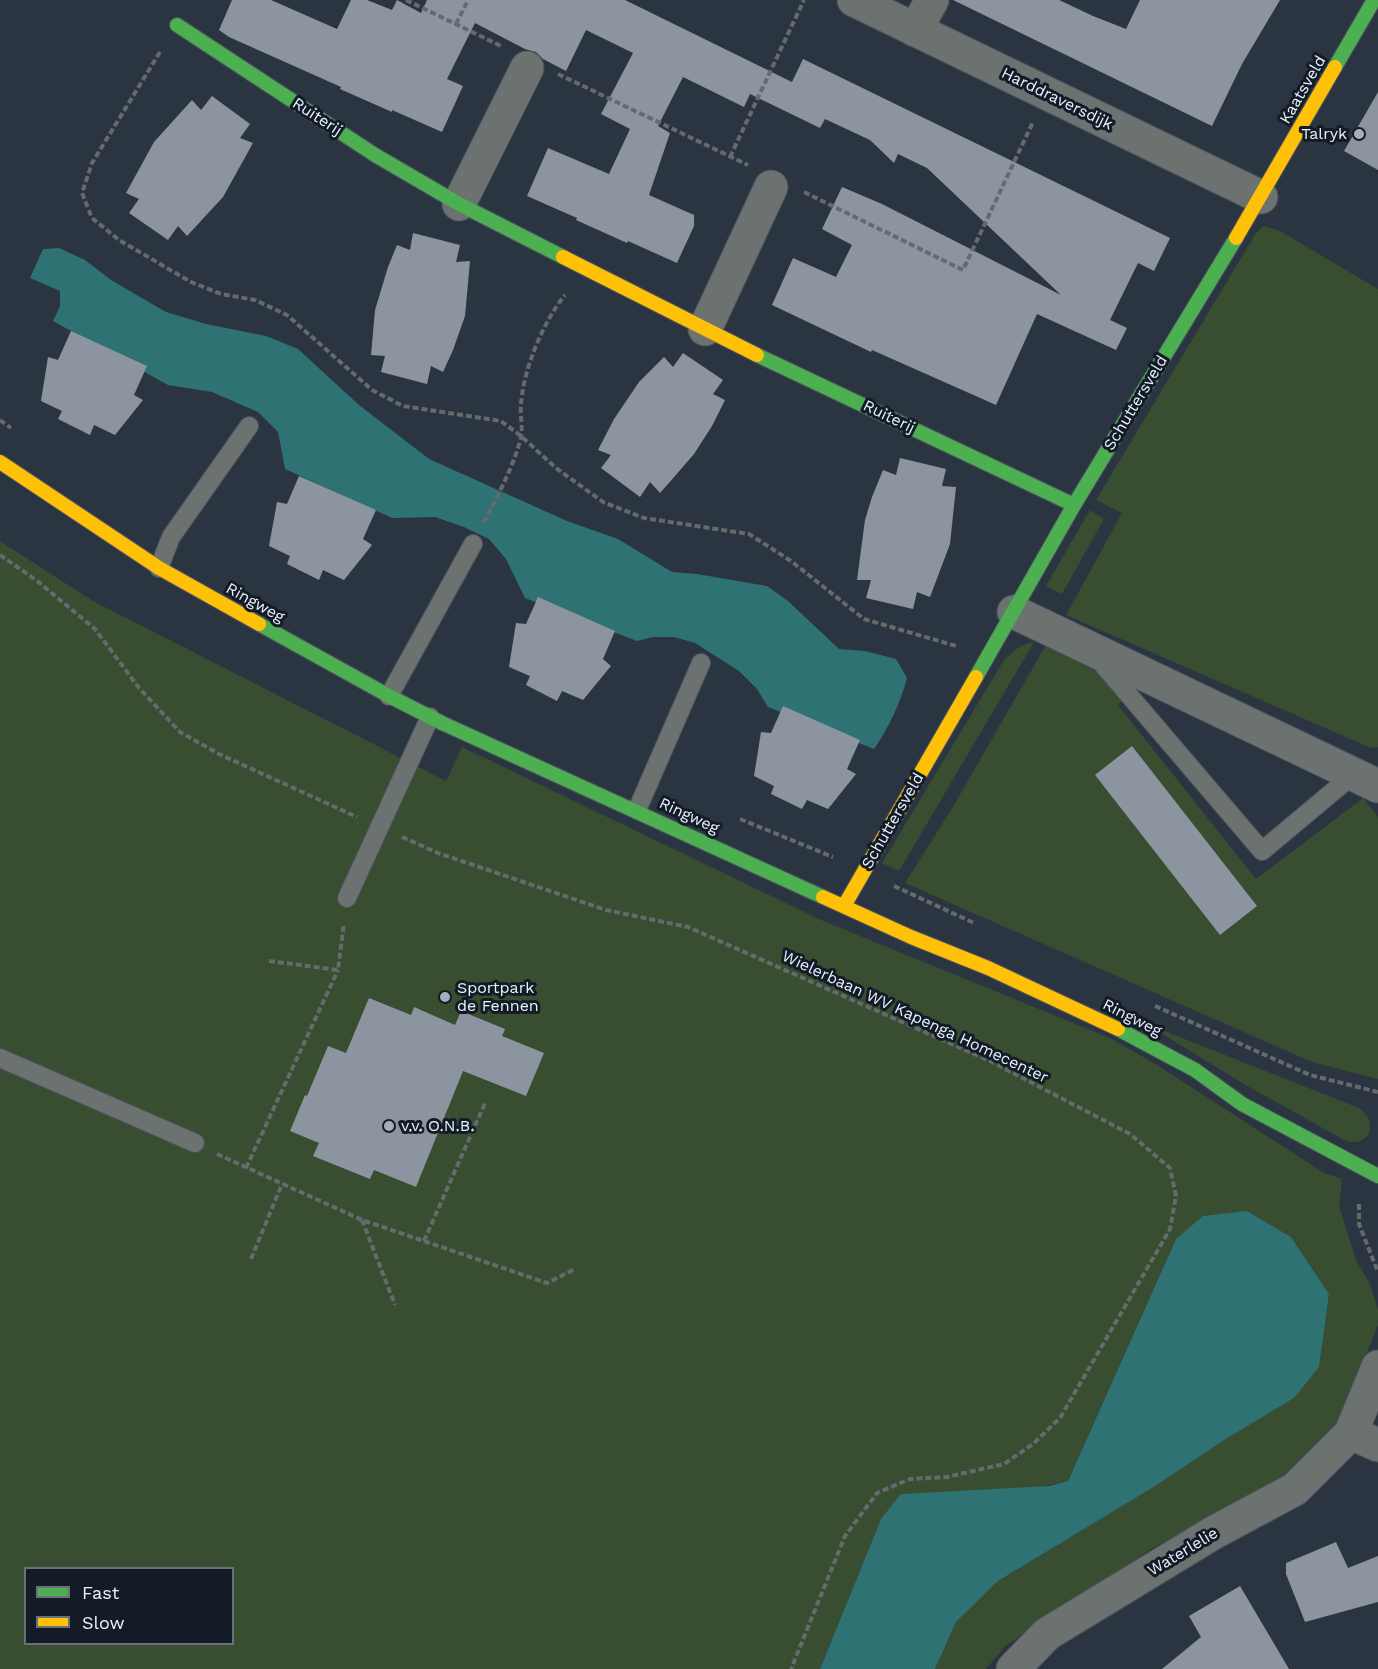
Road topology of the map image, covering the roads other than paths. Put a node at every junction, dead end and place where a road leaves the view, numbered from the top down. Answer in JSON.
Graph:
{"nodes":[{"id":1,"x":854,"y":0,"type":"edge"},
{"id":2,"x":932,"y":0,"type":"edge"},
{"id":3,"x":1374,"y":0,"type":"edge"},
{"id":4,"x":177,"y":25,"type":"road end"},
{"id":5,"x":915,"y":30,"type":"junction"},
{"id":6,"x":529,"y":62,"type":"road end"},
{"id":7,"x":774,"y":182,"type":"road end"},
{"id":8,"x":1261,"y":197,"type":"junction"},
{"id":9,"x":459,"y":204,"type":"junction"},
{"id":10,"x":705,"y":328,"type":"junction"},
{"id":11,"x":249,"y":426,"type":"dead end"},
{"id":12,"x":0,"y":462,"type":"edge"},
{"id":13,"x":1074,"y":505,"type":"junction"},
{"id":14,"x":473,"y":544,"type":"road end"},
{"id":15,"x":159,"y":568,"type":"junction"},
{"id":16,"x":1014,"y":612,"type":"junction"},
{"id":17,"x":1087,"y":645,"type":"junction"},
{"id":18,"x":702,"y":663,"type":"dead end"},
{"id":19,"x":389,"y":696,"type":"junction"},
{"id":20,"x":430,"y":717,"type":"junction"},
{"id":21,"x":1366,"y":780,"type":"edge"},
{"id":22,"x":637,"y":810,"type":"junction"},
{"id":23,"x":347,"y":898,"type":"road end"},
{"id":24,"x":844,"y":906,"type":"junction"},
{"id":25,"x":0,"y":1058,"type":"edge"},
{"id":26,"x":195,"y":1143,"type":"road end"},
{"id":27,"x":1378,"y":1176,"type":"edge"},
{"id":28,"x":1378,"y":1367,"type":"edge"},
{"id":29,"x":1364,"y":1439,"type":"edge"},
{"id":30,"x":1013,"y":1669,"type":"edge"}],
"edges":[{"from":1,"to":5,"type":"street","name":"Harddraversdijk"},
{"from":2,"to":5,"type":"street"},
{"from":3,"to":8,"type":"street","name":"Kaatsveld"},
{"from":4,"to":9,"type":"street","name":"Ruiterij"},
{"from":5,"to":8,"type":"street","name":"Harddraversdijk"},
{"from":6,"to":9,"type":"street"},
{"from":7,"to":10,"type":"street"},
{"from":8,"to":13,"type":"street","name":"Schuttersveld"},
{"from":9,"to":10,"type":"street","name":"Ruiterij"},
{"from":10,"to":13,"type":"street","name":"Ruiterij"},
{"from":11,"to":15,"type":"lane"},
{"from":12,"to":15,"type":"street","name":"Ringweg"},
{"from":13,"to":16,"type":"street","name":"Schuttersveld"},
{"from":14,"to":19,"type":"lane"},
{"from":15,"to":19,"type":"street","name":"Ringweg"},
{"from":16,"to":17,"type":"street"},
{"from":16,"to":24,"type":"street","name":"Schuttersveld"},
{"from":17,"to":21,"type":"street"},
{"from":17,"to":21,"type":"lane"},
{"from":18,"to":22,"type":"lane"},
{"from":19,"to":20,"type":"street","name":"Ringweg"},
{"from":20,"to":22,"type":"street","name":"Ringweg"},
{"from":20,"to":23,"type":"lane"},
{"from":22,"to":24,"type":"street","name":"Ringweg"},
{"from":24,"to":27,"type":"street","name":"Ringweg"},
{"from":25,"to":26,"type":"lane"},
{"from":28,"to":29,"type":"street","name":"Waterlelie"},
{"from":29,"to":30,"type":"street","name":"Waterlelie"}]}
